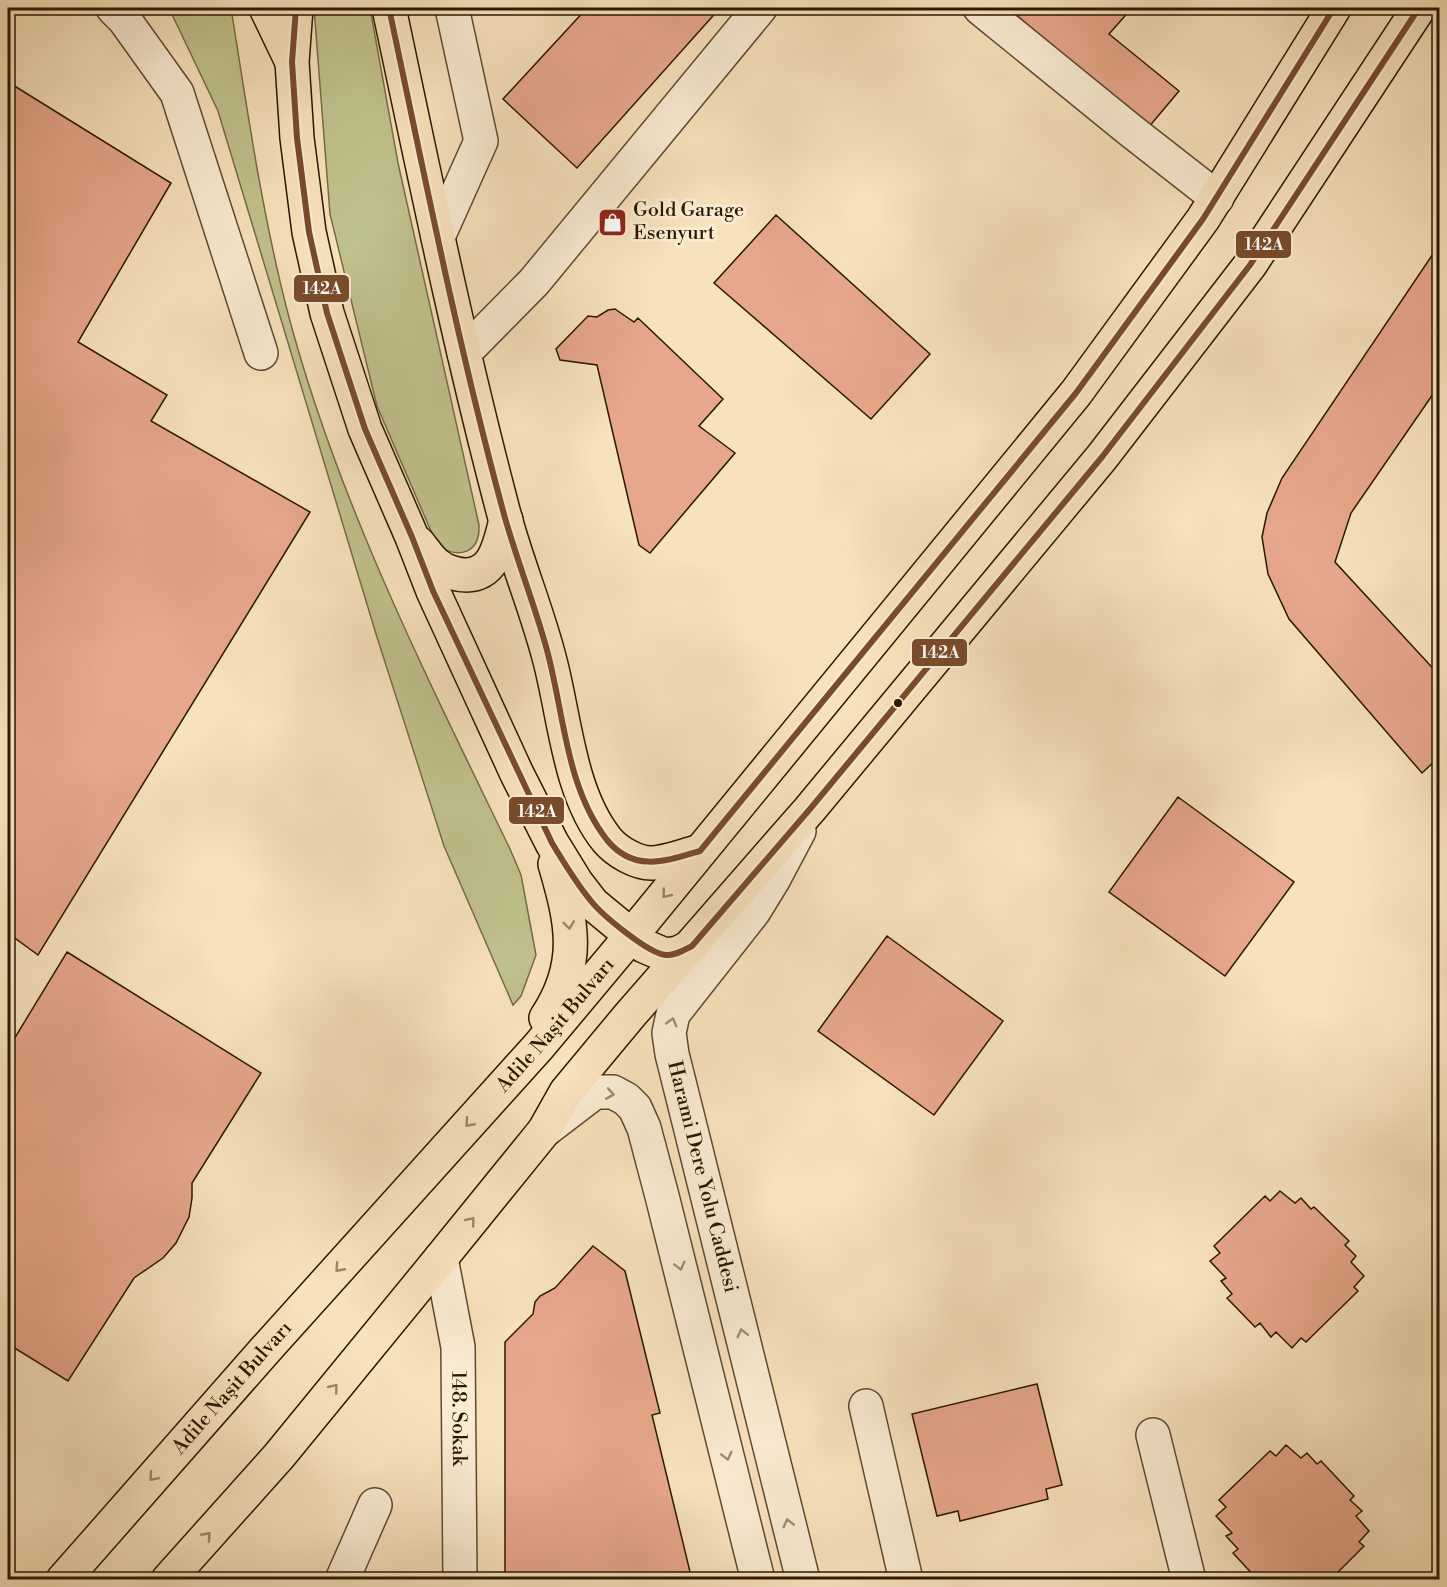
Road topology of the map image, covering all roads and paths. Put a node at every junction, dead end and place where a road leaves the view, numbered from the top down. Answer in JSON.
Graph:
{"nodes":[{"id":1,"x":113,"y":8,"type":"edge"},
{"id":2,"x":266,"y":8,"type":"edge"},
{"id":3,"x":296,"y":8,"type":"edge"},
{"id":4,"x":388,"y":8,"type":"edge"},
{"id":5,"x":452,"y":8,"type":"edge"},
{"id":6,"x":760,"y":8,"type":"edge"},
{"id":7,"x":980,"y":8,"type":"edge"},
{"id":8,"x":1334,"y":8,"type":"edge"},
{"id":9,"x":1419,"y":8,"type":"edge"},
{"id":10,"x":292,"y":62,"type":"junction"},
{"id":11,"x":1217,"y":198,"type":"junction"},
{"id":12,"x":438,"y":237,"type":"junction"},
{"id":13,"x":261,"y":353,"type":"dead end"},
{"id":14,"x":464,"y":353,"type":"junction"},
{"id":15,"x":506,"y":520,"type":"junction"},
{"id":16,"x":412,"y":537,"type":"junction"},
{"id":17,"x":810,"y":809,"type":"junction"},
{"id":18,"x":544,"y":828,"type":"junction"},
{"id":19,"x":700,"y":851,"type":"junction"},
{"id":20,"x":631,"y":936,"type":"junction"},
{"id":21,"x":692,"y":946,"type":"junction"},
{"id":22,"x":500,"y":1090,"type":"junction"},
{"id":23,"x":544,"y":1131,"type":"junction"},
{"id":24,"x":441,"y":1258,"type":"junction"},
{"id":25,"x":866,"y":1406,"type":"dead end"},
{"id":26,"x":1153,"y":1435,"type":"dead end"},
{"id":27,"x":375,"y":1505,"type":"dead end"},
{"id":28,"x":63,"y":1580,"type":"edge"},
{"id":29,"x":168,"y":1580,"type":"edge"},
{"id":30,"x":342,"y":1580,"type":"edge"},
{"id":31,"x":460,"y":1580,"type":"edge"},
{"id":32,"x":758,"y":1580,"type":"edge"},
{"id":33,"x":803,"y":1580,"type":"edge"},
{"id":34,"x":906,"y":1580,"type":"edge"},
{"id":35,"x":1189,"y":1580,"type":"edge"}],
"edges":[{"from":1,"to":13,"type":"street"},
{"from":2,"to":10,"type":"main road"},
{"from":3,"to":10,"type":"main road"},
{"from":4,"to":12,"type":"main road"},
{"from":5,"to":12,"type":"street"},
{"from":6,"to":14,"type":"street"},
{"from":7,"to":11,"type":"street"},
{"from":8,"to":11,"type":"main road","name":"Adile Naşit Bulvarı"},
{"from":9,"to":17,"type":"main road"},
{"from":10,"to":16,"type":"main road"},
{"from":11,"to":19,"type":"main road","name":"Adile Naşit Bulvarı"},
{"from":12,"to":14,"type":"main road"},
{"from":14,"to":15,"type":"main road"},
{"from":15,"to":16,"type":"main road"},
{"from":15,"to":19,"type":"main road"},
{"from":16,"to":18,"type":"main road"},
{"from":17,"to":21,"type":"main road"},
{"from":33,"to":17,"type":"street","name":"Harami Dere Yolu Caddesi","one_way":true},
{"from":18,"to":20,"type":"main road"},
{"from":18,"to":22,"type":"main road","one_way":true},
{"from":19,"to":20,"type":"main road","name":"Adile Naşit Bulvarı","one_way":true},
{"from":20,"to":21,"type":"main road"},
{"from":20,"to":22,"type":"main road","name":"Adile Naşit Bulvarı"},
{"from":21,"to":23,"type":"main road"},
{"from":22,"to":28,"type":"main road","name":"Adile Naşit Bulvarı","one_way":true},
{"from":24,"to":23,"type":"main road","one_way":true},
{"from":23,"to":32,"type":"street","one_way":true},
{"from":29,"to":24,"type":"main road","one_way":true},
{"from":24,"to":31,"type":"street","name":"148. Sokak"},
{"from":25,"to":34,"type":"street"},
{"from":26,"to":35,"type":"street"},
{"from":27,"to":30,"type":"street"}]}
